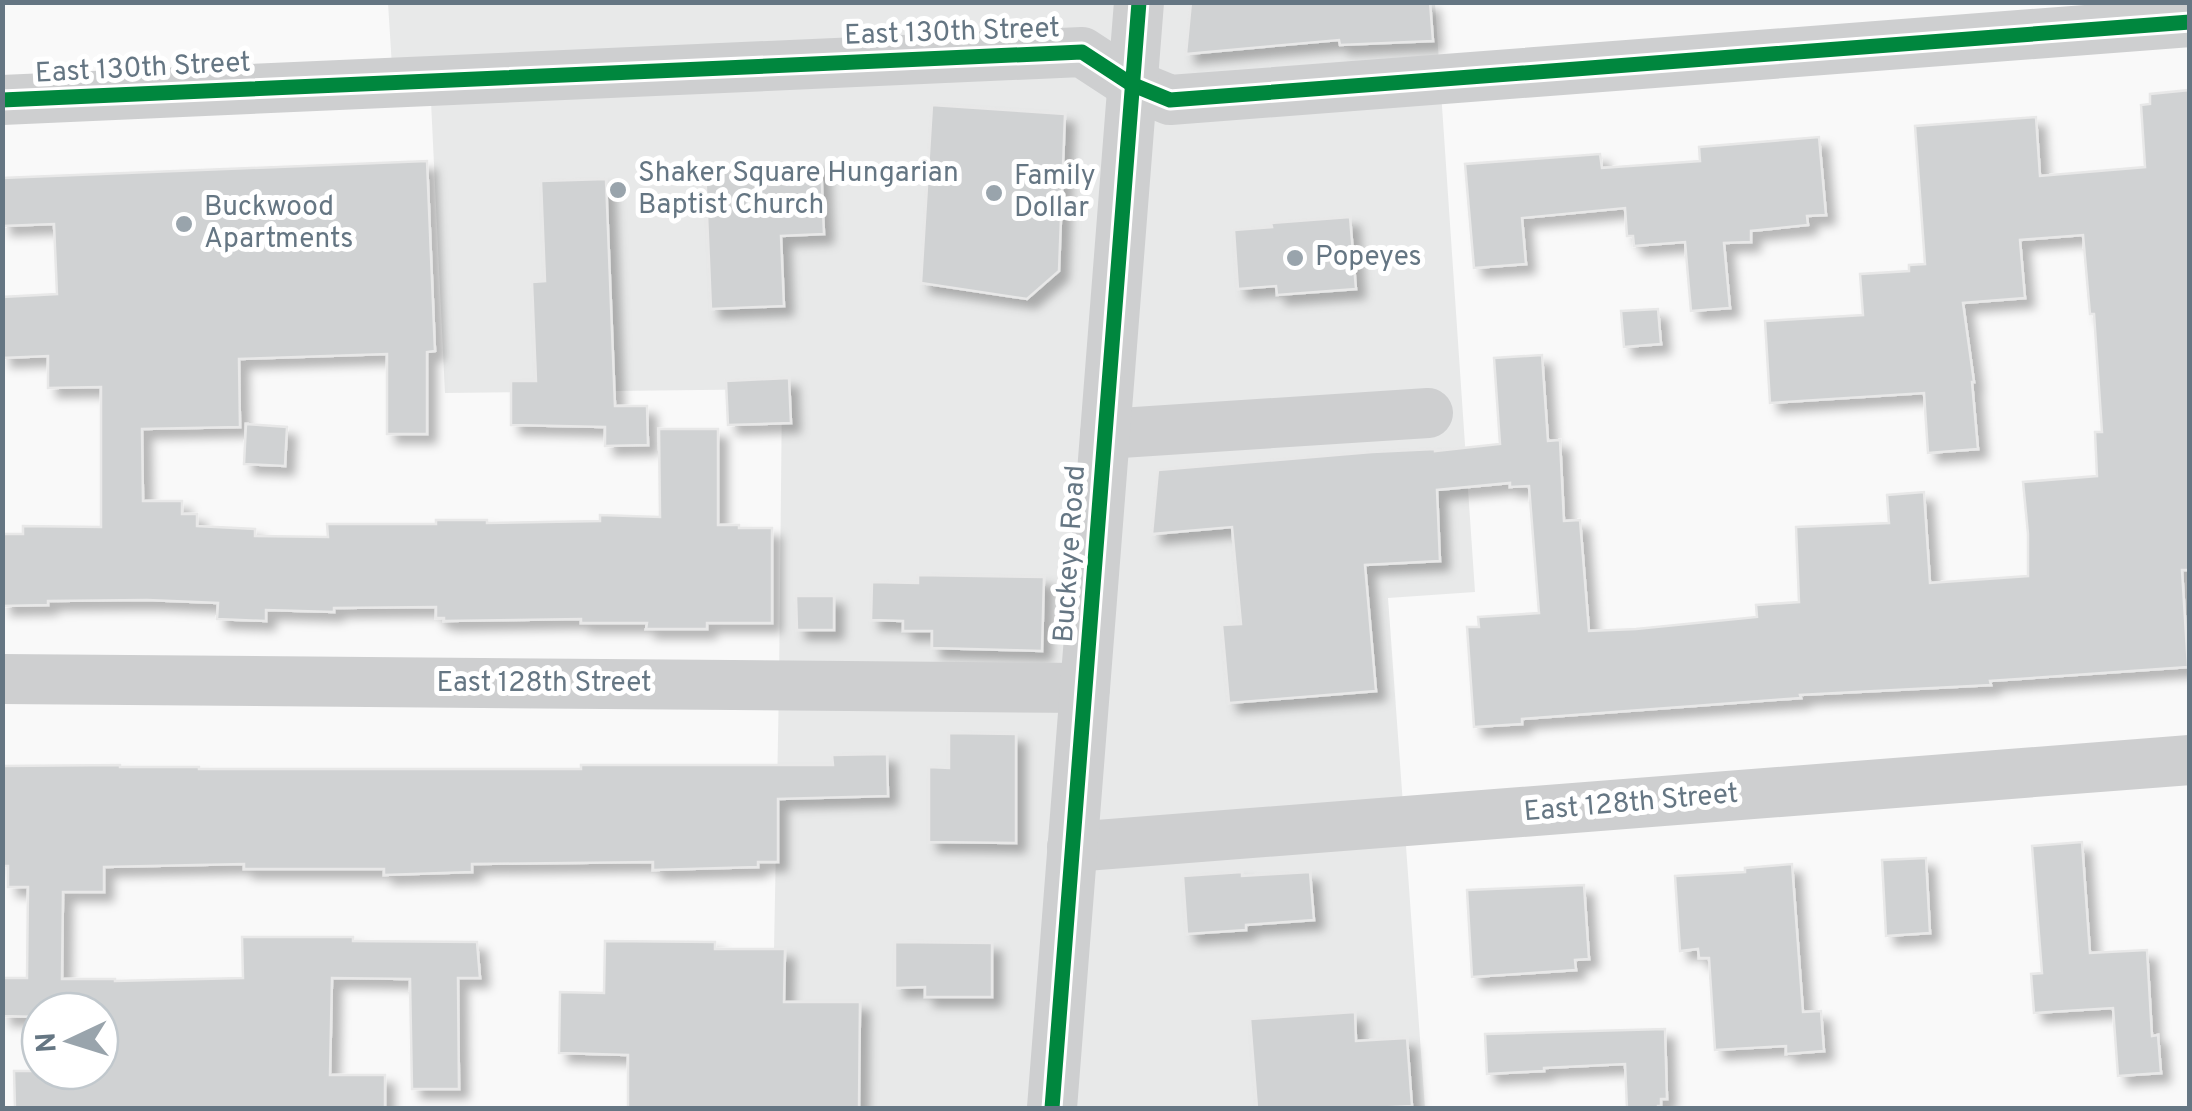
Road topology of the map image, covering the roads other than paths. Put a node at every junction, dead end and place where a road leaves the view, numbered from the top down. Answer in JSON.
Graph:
{"nodes":[{"id":1,"x":1139,"y":2,"type":"edge"},
{"id":2,"x":2190,"y":22,"type":"edge"},
{"id":3,"x":1132,"y":84,"type":"junction"},
{"id":4,"x":2,"y":100,"type":"edge"},
{"id":5,"x":1428,"y":413,"type":"dead end"},
{"id":6,"x":1105,"y":434,"type":"junction"},
{"id":7,"x":2,"y":679,"type":"edge"},
{"id":8,"x":1085,"y":688,"type":"junction"},
{"id":9,"x":2190,"y":760,"type":"edge"},
{"id":10,"x":1072,"y":848,"type":"junction"},
{"id":11,"x":1052,"y":1108,"type":"edge"}],
"edges":[{"from":1,"to":3,"type":"street","name":"Buckeye Road"},
{"from":2,"to":3,"type":"street","name":"East 130th Street"},
{"from":3,"to":4,"type":"street","name":"East 130th Street"},
{"from":3,"to":6,"type":"street","name":"Buckeye Road"},
{"from":5,"to":6,"type":"street"},
{"from":6,"to":8,"type":"street","name":"Buckeye Road"},
{"from":7,"to":8,"type":"street","name":"East 128th Street"},
{"from":8,"to":10,"type":"street","name":"Buckeye Road"},
{"from":9,"to":10,"type":"street","name":"East 128th Street"},
{"from":10,"to":11,"type":"street","name":"Buckeye Road"}]}
